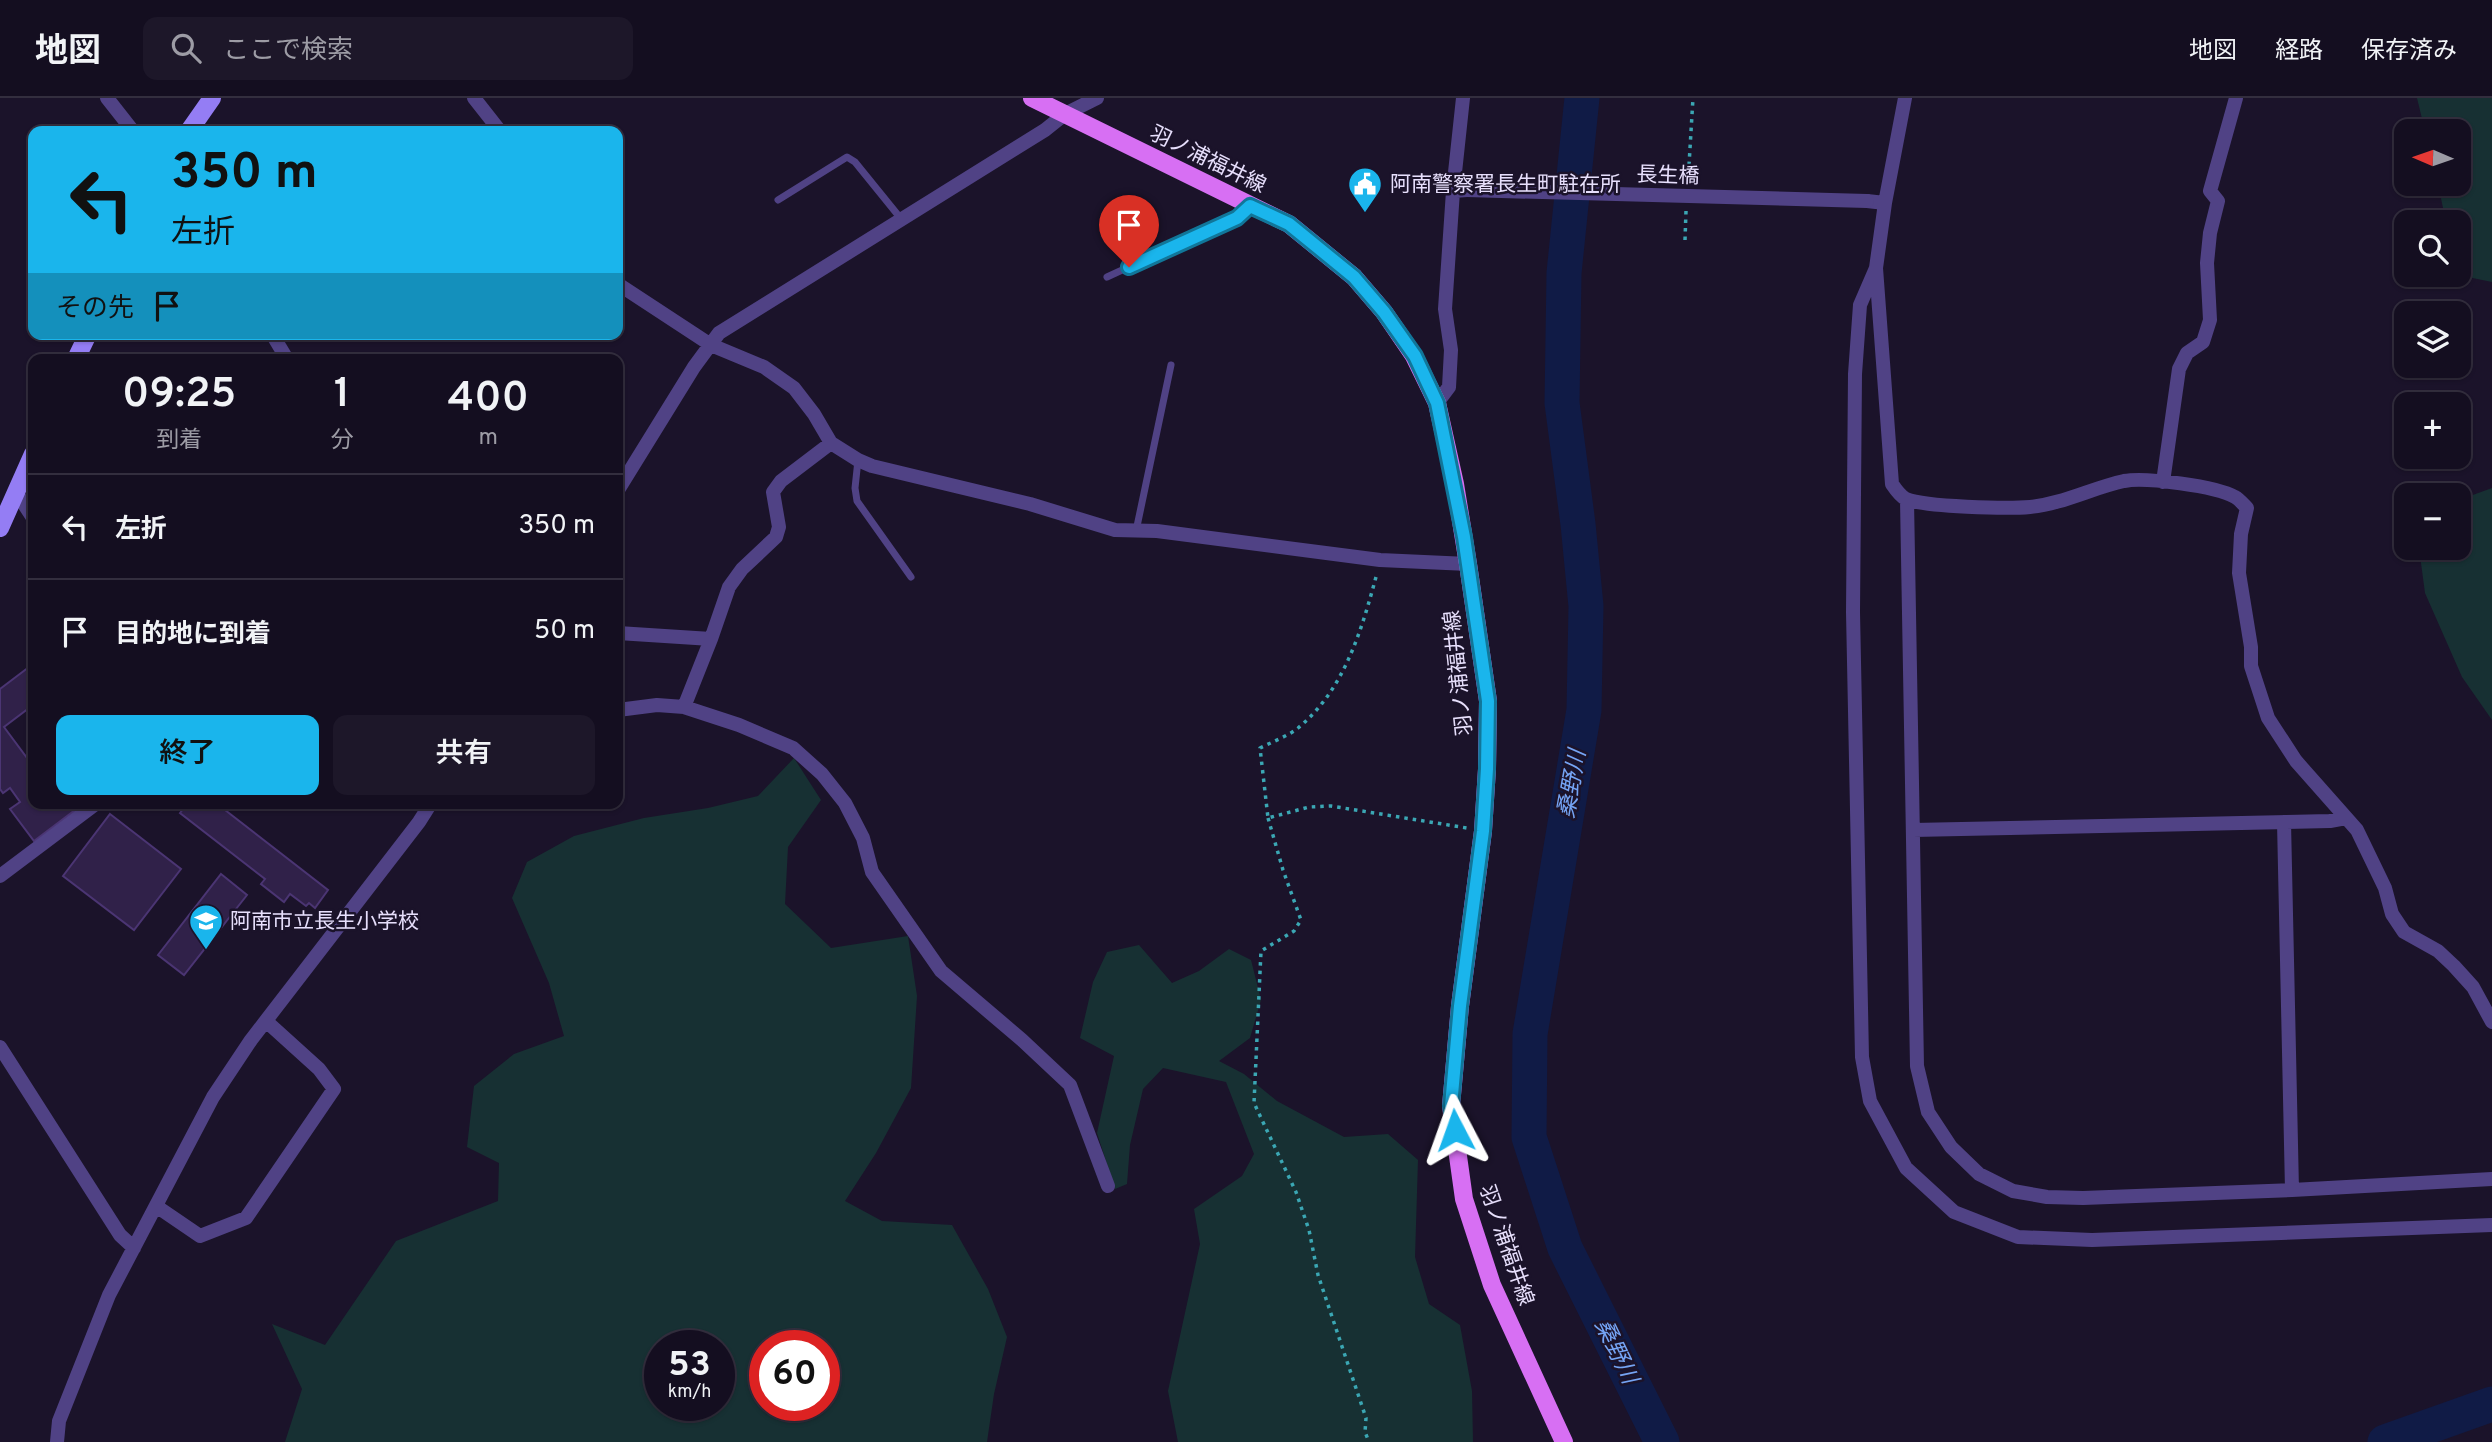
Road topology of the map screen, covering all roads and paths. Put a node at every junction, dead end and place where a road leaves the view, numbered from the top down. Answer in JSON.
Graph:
{"nodes":[{"id":1,"x":107,"y":98,"type":"edge"},
{"id":2,"x":212,"y":98,"type":"edge"},
{"id":3,"x":474,"y":98,"type":"edge"},
{"id":4,"x":1032,"y":98,"type":"edge"},
{"id":5,"x":1097,"y":98,"type":"edge"},
{"id":6,"x":1463,"y":98,"type":"edge"},
{"id":7,"x":1693,"y":98,"type":"edge"},
{"id":8,"x":1905,"y":98,"type":"edge"},
{"id":9,"x":2236,"y":98,"type":"edge"},
{"id":10,"x":1065,"y":114,"type":"junction"},
{"id":11,"x":129,"y":126,"type":"edge"},
{"id":12,"x":192,"y":126,"type":"edge"},
{"id":13,"x":496,"y":126,"type":"edge"},
{"id":14,"x":1460,"y":190,"type":"junction"},
{"id":15,"x":1688,"y":190,"type":"dead end"},
{"id":16,"x":778,"y":200,"type":"dead end"},
{"id":17,"x":1687,"y":202,"type":"dead end"},
{"id":18,"x":1885,"y":203,"type":"junction"},
{"id":19,"x":1250,"y":206,"type":"junction"},
{"id":20,"x":903,"y":220,"type":"junction"},
{"id":21,"x":1685,"y":240,"type":"dead end"},
{"id":22,"x":1876,"y":268,"type":"junction"},
{"id":23,"x":1107,"y":277,"type":"dead end"},
{"id":24,"x":623,"y":287,"type":"edge"},
{"id":25,"x":711,"y":345,"type":"junction"},
{"id":26,"x":1171,"y":365,"type":"dead end"},
{"id":27,"x":1437,"y":403,"type":"junction"},
{"id":28,"x":831,"y":443,"type":"junction"},
{"id":29,"x":858,"y":460,"type":"junction"},
{"id":30,"x":28,"y":465,"type":"edge"},
{"id":31,"x":623,"y":482,"type":"edge"},
{"id":32,"x":2163,"y":482,"type":"junction"},
{"id":33,"x":16,"y":492,"type":"junction"},
{"id":34,"x":1907,"y":500,"type":"junction"},
{"id":35,"x":28,"y":510,"type":"edge"},
{"id":36,"x":0,"y":527,"type":"edge"},
{"id":37,"x":1136,"y":532,"type":"junction"},
{"id":38,"x":1380,"y":560,"type":"junction"},
{"id":39,"x":1468,"y":564,"type":"junction"},
{"id":40,"x":911,"y":577,"type":"dead end"},
{"id":41,"x":623,"y":633,"type":"edge"},
{"id":42,"x":711,"y":639,"type":"junction"},
{"id":43,"x":684,"y":707,"type":"junction"},
{"id":44,"x":623,"y":709,"type":"edge"},
{"id":45,"x":89,"y":809,"type":"edge"},
{"id":46,"x":427,"y":809,"type":"edge"},
{"id":47,"x":1268,"y":818,"type":"junction"},
{"id":48,"x":2346,"y":818,"type":"junction"},
{"id":49,"x":2284,"y":822,"type":"junction"},
{"id":50,"x":1913,"y":830,"type":"junction"},
{"id":51,"x":1483,"y":831,"type":"junction"},
{"id":52,"x":0,"y":876,"type":"edge"},
{"id":53,"x":266,"y":1021,"type":"junction"},
{"id":54,"x":2492,"y":1022,"type":"edge"},
{"id":55,"x":0,"y":1047,"type":"edge"},
{"id":56,"x":2492,"y":1179,"type":"edge"},
{"id":57,"x":1108,"y":1186,"type":"dead end"},
{"id":58,"x":2292,"y":1189,"type":"junction"},
{"id":59,"x":156,"y":1206,"type":"junction"},
{"id":60,"x":2492,"y":1225,"type":"edge"},
{"id":61,"x":134,"y":1248,"type":"junction"},
{"id":62,"x":57,"y":1442,"type":"edge"},
{"id":63,"x":1369,"y":1442,"type":"edge"},
{"id":64,"x":1564,"y":1442,"type":"edge"}],
"edges":[{"from":1,"to":11,"type":"street"},
{"from":2,"to":12,"type":"street"},
{"from":3,"to":13,"type":"street"},
{"from":4,"to":10,"type":"main road","name":"羽ノ浦福井線"},
{"from":5,"to":10,"type":"street"},
{"from":6,"to":14,"type":"street"},
{"from":7,"to":15,"type":"path"},
{"from":8,"to":18,"type":"street"},
{"from":9,"to":32,"type":"street"},
{"from":10,"to":19,"type":"main road","name":"羽ノ浦福井線"},
{"from":10,"to":20,"type":"street"},
{"from":14,"to":18,"type":"street","name":"長生橋","bridge":true},
{"from":14,"to":27,"type":"street"},
{"from":16,"to":20,"type":"lane"},
{"from":17,"to":21,"type":"path"},
{"from":18,"to":22,"type":"street"},
{"from":19,"to":23,"type":"lane"},
{"from":19,"to":27,"type":"main road","name":"羽ノ浦福井線"},
{"from":20,"to":25,"type":"street"},
{"from":22,"to":34,"type":"street"},
{"from":22,"to":60,"type":"street"},
{"from":24,"to":25,"type":"street"},
{"from":25,"to":28,"type":"street"},
{"from":25,"to":31,"type":"street"},
{"from":26,"to":37,"type":"lane"},
{"from":27,"to":39,"type":"main road","name":"羽ノ浦福井線"},
{"from":28,"to":29,"type":"street"},
{"from":28,"to":42,"type":"street"},
{"from":29,"to":37,"type":"street"},
{"from":29,"to":40,"type":"lane"},
{"from":30,"to":33,"type":"street"},
{"from":32,"to":34,"type":"street"},
{"from":32,"to":48,"type":"street"},
{"from":33,"to":35,"type":"street"},
{"from":33,"to":36,"type":"street"},
{"from":34,"to":50,"type":"street"},
{"from":37,"to":38,"type":"street"},
{"from":38,"to":39,"type":"street"},
{"from":38,"to":47,"type":"path"},
{"from":39,"to":51,"type":"main road","name":"羽ノ浦福井線"},
{"from":41,"to":42,"type":"street"},
{"from":42,"to":43,"type":"street"},
{"from":43,"to":44,"type":"street"},
{"from":43,"to":57,"type":"street"},
{"from":45,"to":52,"type":"street"},
{"from":46,"to":53,"type":"street"},
{"from":47,"to":51,"type":"path"},
{"from":47,"to":63,"type":"path"},
{"from":48,"to":49,"type":"street"},
{"from":48,"to":54,"type":"street"},
{"from":49,"to":50,"type":"street"},
{"from":49,"to":58,"type":"street"},
{"from":50,"to":58,"type":"street"},
{"from":51,"to":64,"type":"main road","name":"羽ノ浦福井線"},
{"from":53,"to":59,"type":"street"},
{"from":53,"to":59,"type":"street"},
{"from":55,"to":61,"type":"street"},
{"from":56,"to":58,"type":"street"},
{"from":59,"to":61,"type":"street"},
{"from":61,"to":62,"type":"street"}]}
